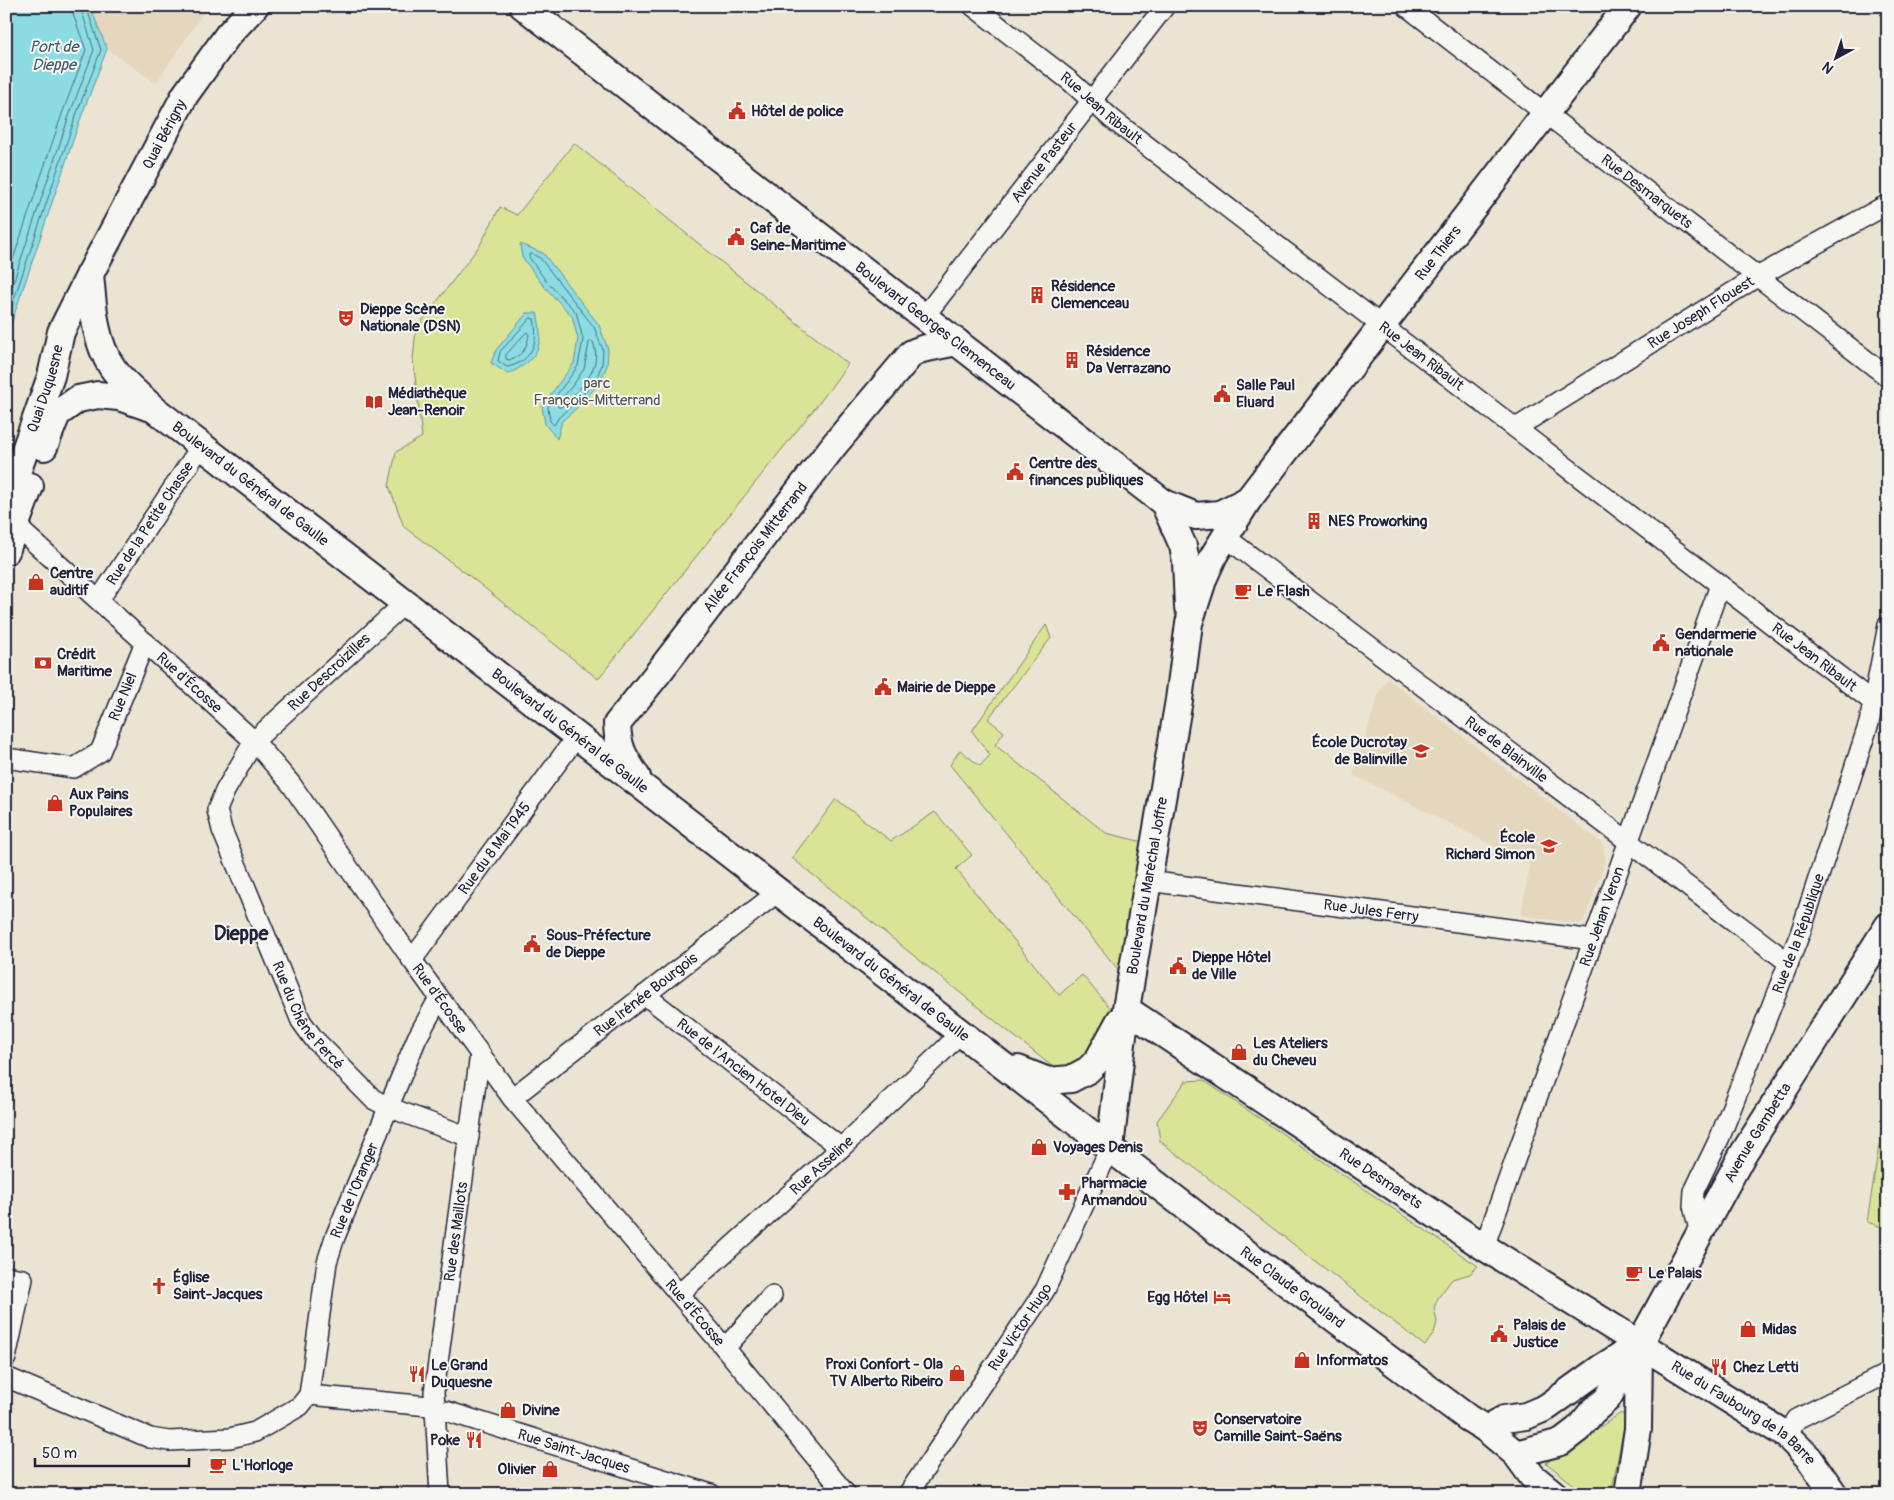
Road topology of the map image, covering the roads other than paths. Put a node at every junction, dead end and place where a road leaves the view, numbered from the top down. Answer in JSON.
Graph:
{"nodes":[{"id":1,"x":235,"y":6,"type":"edge"},
{"id":2,"x":255,"y":6,"type":"edge"},
{"id":3,"x":523,"y":6,"type":"edge"},
{"id":4,"x":972,"y":6,"type":"edge"},
{"id":5,"x":1165,"y":6,"type":"edge"},
{"id":6,"x":1406,"y":6,"type":"edge"},
{"id":7,"x":1628,"y":6,"type":"edge"},
{"id":8,"x":228,"y":35,"type":"junction"},
{"id":9,"x":1092,"y":100,"type":"junction"},
{"id":10,"x":1545,"y":113,"type":"junction"},
{"id":11,"x":1888,"y":204,"type":"edge"},
{"id":12,"x":90,"y":274,"type":"junction"},
{"id":13,"x":1757,"y":277,"type":"junction"},
{"id":14,"x":924,"y":317,"type":"junction"},
{"id":15,"x":1382,"y":326,"type":"junction"},
{"id":16,"x":957,"y":342,"type":"junction"},
{"id":17,"x":1888,"y":377,"type":"edge"},
{"id":18,"x":154,"y":409,"type":"junction"},
{"id":19,"x":1516,"y":428,"type":"junction"},
{"id":20,"x":201,"y":446,"type":"junction"},
{"id":21,"x":1248,"y":500,"type":"junction"},
{"id":22,"x":1169,"y":513,"type":"junction"},
{"id":23,"x":11,"y":515,"type":"edge"},
{"id":24,"x":1224,"y":536,"type":"junction"},
{"id":25,"x":6,"y":551,"type":"edge"},
{"id":26,"x":1720,"y":585,"type":"junction"},
{"id":27,"x":99,"y":600,"type":"junction"},
{"id":28,"x":405,"y":603,"type":"junction"},
{"id":29,"x":1189,"y":623,"type":"junction"},
{"id":30,"x":1888,"y":625,"type":"edge"},
{"id":31,"x":145,"y":642,"type":"junction"},
{"id":32,"x":1873,"y":702,"type":"junction"},
{"id":33,"x":577,"y":736,"type":"junction"},
{"id":34,"x":254,"y":741,"type":"junction"},
{"id":35,"x":6,"y":758,"type":"edge"},
{"id":36,"x":644,"y":788,"type":"junction"},
{"id":37,"x":1628,"y":842,"type":"junction"},
{"id":38,"x":1148,"y":880,"type":"junction"},
{"id":39,"x":778,"y":892,"type":"junction"},
{"id":40,"x":1888,"y":926,"type":"edge"},
{"id":41,"x":1593,"y":940,"type":"junction"},
{"id":42,"x":412,"y":960,"type":"junction"},
{"id":43,"x":1789,"y":963,"type":"junction"},
{"id":44,"x":645,"y":996,"type":"junction"},
{"id":45,"x":439,"y":998,"type":"junction"},
{"id":46,"x":1126,"y":1009,"type":"junction"},
{"id":47,"x":960,"y":1032,"type":"junction"},
{"id":48,"x":480,"y":1054,"type":"junction"},
{"id":49,"x":997,"y":1061,"type":"junction"},
{"id":50,"x":512,"y":1098,"type":"junction"},
{"id":51,"x":388,"y":1107,"type":"junction"},
{"id":52,"x":469,"y":1137,"type":"junction"},
{"id":53,"x":1720,"y":1137,"type":"junction"},
{"id":54,"x":841,"y":1148,"type":"junction"},
{"id":55,"x":1110,"y":1148,"type":"junction"},
{"id":56,"x":1744,"y":1154,"type":"junction"},
{"id":57,"x":1700,"y":1233,"type":"junction"},
{"id":58,"x":1484,"y":1247,"type":"junction"},
{"id":59,"x":15,"y":1277,"type":"edge"},
{"id":60,"x":680,"y":1294,"type":"junction"},
{"id":61,"x":772,"y":1296,"type":"dead end"},
{"id":62,"x":1639,"y":1345,"type":"junction"},
{"id":63,"x":725,"y":1348,"type":"junction"},
{"id":64,"x":6,"y":1358,"type":"edge"},
{"id":65,"x":1888,"y":1373,"type":"edge"},
{"id":66,"x":6,"y":1377,"type":"edge"},
{"id":67,"x":309,"y":1395,"type":"junction"},
{"id":68,"x":1547,"y":1407,"type":"junction"},
{"id":69,"x":436,"y":1411,"type":"junction"},
{"id":70,"x":1482,"y":1426,"type":"junction"},
{"id":71,"x":1786,"y":1435,"type":"junction"},
{"id":72,"x":1516,"y":1454,"type":"junction"},
{"id":73,"x":440,"y":1494,"type":"edge"},
{"id":74,"x":711,"y":1494,"type":"edge"},
{"id":75,"x":846,"y":1494,"type":"edge"},
{"id":76,"x":908,"y":1494,"type":"edge"},
{"id":77,"x":1554,"y":1494,"type":"edge"},
{"id":78,"x":1628,"y":1494,"type":"edge"},
{"id":79,"x":1834,"y":1494,"type":"edge"}],
"edges":[{"from":1,"to":8,"type":"main road"},
{"from":2,"to":8,"type":"main road","name":"Quai Bérigny"},
{"from":3,"to":14,"type":"main road","name":"Boulevard Georges Clemenceau"},
{"from":4,"to":9,"type":"street","name":"Rue Jean Ribault"},
{"from":5,"to":9,"type":"street","name":"Avenue Pasteur"},
{"from":6,"to":10,"type":"street","name":"Rue Desmarquets"},
{"from":7,"to":10,"type":"main road","name":"Rue Thiers"},
{"from":8,"to":12,"type":"main road","name":"Quai Bérigny"},
{"from":9,"to":14,"type":"street","name":"Avenue Pasteur"},
{"from":9,"to":15,"type":"street","name":"Rue Jean Ribault"},
{"from":10,"to":13,"type":"street","name":"Rue Desmarquets"},
{"from":10,"to":15,"type":"main road","name":"Rue Thiers"},
{"from":11,"to":13,"type":"street","name":"Rue Joseph Flouest"},
{"from":12,"to":18,"type":"main road","name":"Boulevard du Général de Gaulle"},
{"from":12,"to":23,"type":"main road","name":"Quai Duquesne"},
{"from":13,"to":17,"type":"street","name":"Rue Desmarquets"},
{"from":13,"to":19,"type":"street","name":"Rue Joseph Flouest"},
{"from":14,"to":16,"type":"main road","name":"Boulevard Georges Clemenceau"},
{"from":15,"to":19,"type":"street","name":"Rue Jean Ribault"},
{"from":15,"to":21,"type":"main road","name":"Rue Thiers"},
{"from":16,"to":22,"type":"main road","name":"Boulevard Georges Clemenceau"},
{"from":16,"to":36,"type":"main road","name":"Allée François Mitterrand"},
{"from":18,"to":20,"type":"main road","name":"Boulevard du Général de Gaulle"},
{"from":18,"to":23,"type":"main road","name":"Quai Duquesne"},
{"from":19,"to":26,"type":"street","name":"Rue Jean Ribault"},
{"from":20,"to":27,"type":"street","name":"Rue de la Petite Chasse"},
{"from":20,"to":28,"type":"main road","name":"Boulevard du Général de Gaulle"},
{"from":21,"to":22,"type":"main road","name":"Rue Thiers"},
{"from":21,"to":24,"type":"main road","name":"Rue Thiers"},
{"from":22,"to":29,"type":"main road","name":"Boulevard du Maréchal Joffre"},
{"from":23,"to":25,"type":"main road","name":"Quai Duquesne"},
{"from":23,"to":27,"type":"street","name":"Rue d'Écosse"},
{"from":24,"to":29,"type":"main road","name":"Boulevard du Maréchal Joffre"},
{"from":24,"to":37,"type":"street","name":"Rue de Blainville"},
{"from":26,"to":32,"type":"street","name":"Rue Jean Ribault"},
{"from":26,"to":37,"type":"street","name":"Rue Jehan Veron"},
{"from":27,"to":31,"type":"street","name":"Rue d'Écosse"},
{"from":28,"to":33,"type":"main road","name":"Boulevard du Général de Gaulle"},
{"from":28,"to":34,"type":"street","name":"Rue Descroizilles"},
{"from":29,"to":38,"type":"main road","name":"Boulevard du Maréchal Joffre"},
{"from":30,"to":32,"type":"street","name":"Rue de la République"},
{"from":31,"to":34,"type":"street","name":"Rue d'Écosse"},
{"from":31,"to":35,"type":"street","name":"Rue Niel"},
{"from":32,"to":43,"type":"street","name":"Rue de la République"},
{"from":33,"to":36,"type":"main road","name":"Boulevard du Général de Gaulle"},
{"from":33,"to":42,"type":"street","name":"Rue du 8 Mai 1945"},
{"from":34,"to":42,"type":"street","name":"Rue d'Écosse"},
{"from":34,"to":51,"type":"street","name":"Rue du Chêne Percé"},
{"from":36,"to":39,"type":"main road","name":"Boulevard du Général de Gaulle"},
{"from":37,"to":41,"type":"street","name":"Rue Jehan Veron"},
{"from":37,"to":43,"type":"street","name":"Rue de Blainville"},
{"from":38,"to":41,"type":"street","name":"Rue Jules Ferry"},
{"from":38,"to":46,"type":"main road","name":"Boulevard du Maréchal Joffre"},
{"from":39,"to":44,"type":"street","name":"Rue Irénée Bourgois"},
{"from":39,"to":47,"type":"main road","name":"Boulevard du Général de Gaulle"},
{"from":40,"to":56,"type":"main road","name":"Avenue Gambetta"},
{"from":41,"to":58,"type":"street","name":"Rue Jehan Veron"},
{"from":42,"to":45,"type":"street","name":"Rue d'Écosse"},
{"from":43,"to":53,"type":"street","name":"Rue de la République"},
{"from":44,"to":50,"type":"street","name":"Rue Irénée Bourgois"},
{"from":44,"to":54,"type":"street","name":"Rue de l'Ancien Hotel Dieu"},
{"from":45,"to":48,"type":"street","name":"Rue d'Écosse"},
{"from":45,"to":51,"type":"street","name":"Rue de l'Oranger"},
{"from":46,"to":49,"type":"main road"},
{"from":46,"to":55,"type":"main road","name":"Boulevard du Maréchal Joffre"},
{"from":46,"to":58,"type":"main road","name":"Rue Desmarets"},
{"from":47,"to":49,"type":"main road","name":"Boulevard du Général de Gaulle"},
{"from":47,"to":54,"type":"street","name":"Rue Asseline"},
{"from":48,"to":50,"type":"street","name":"Rue d'Écosse"},
{"from":48,"to":52,"type":"street","name":"Rue des Maillots"},
{"from":49,"to":55,"type":"main road","name":"Boulevard du Général de Gaulle"},
{"from":50,"to":60,"type":"street","name":"Rue d'Écosse"},
{"from":51,"to":52,"type":"street","name":"Rue du Chêne Percé"},
{"from":51,"to":67,"type":"street","name":"Rue de l'Oranger"},
{"from":52,"to":69,"type":"street","name":"Rue des Maillots"},
{"from":53,"to":56,"type":"street"},
{"from":53,"to":57,"type":"street","name":"Rue de la République"},
{"from":54,"to":60,"type":"street","name":"Rue Asseline"},
{"from":55,"to":70,"type":"main road","name":"Rue Claude Groulard"},
{"from":55,"to":76,"type":"street","name":"Rue Victor Hugo"},
{"from":56,"to":57,"type":"main road","name":"Avenue Gambetta"},
{"from":57,"to":62,"type":"main road","name":"Avenue Gambetta"},
{"from":58,"to":62,"type":"main road","name":"Rue Desmarets"},
{"from":59,"to":64,"type":"street"},
{"from":60,"to":63,"type":"street","name":"Rue d'Écosse"},
{"from":61,"to":63,"type":"street"},
{"from":62,"to":68,"type":"main road"},
{"from":62,"to":71,"type":"main road","name":"Rue du Faubourg de la Barre"},
{"from":62,"to":72,"type":"main road","name":"Avenue Gambetta"},
{"from":62,"to":78,"type":"main road"},
{"from":63,"to":75,"type":"street","name":"Rue d'Écosse"},
{"from":65,"to":71,"type":"street"},
{"from":66,"to":67,"type":"street"},
{"from":67,"to":69,"type":"street","name":"Rue Saint-Jacques"},
{"from":68,"to":70,"type":"main road"},
{"from":68,"to":72,"type":"main road"},
{"from":69,"to":73,"type":"street","name":"Rue des Maillots"},
{"from":69,"to":74,"type":"street","name":"Rue Saint-Jacques"},
{"from":70,"to":72,"type":"main road","name":"Rue Claude Groulard"},
{"from":71,"to":79,"type":"main road","name":"Rue du Faubourg de la Barre"},
{"from":72,"to":77,"type":"main road","name":"Rue Claude Groulard"}]}
